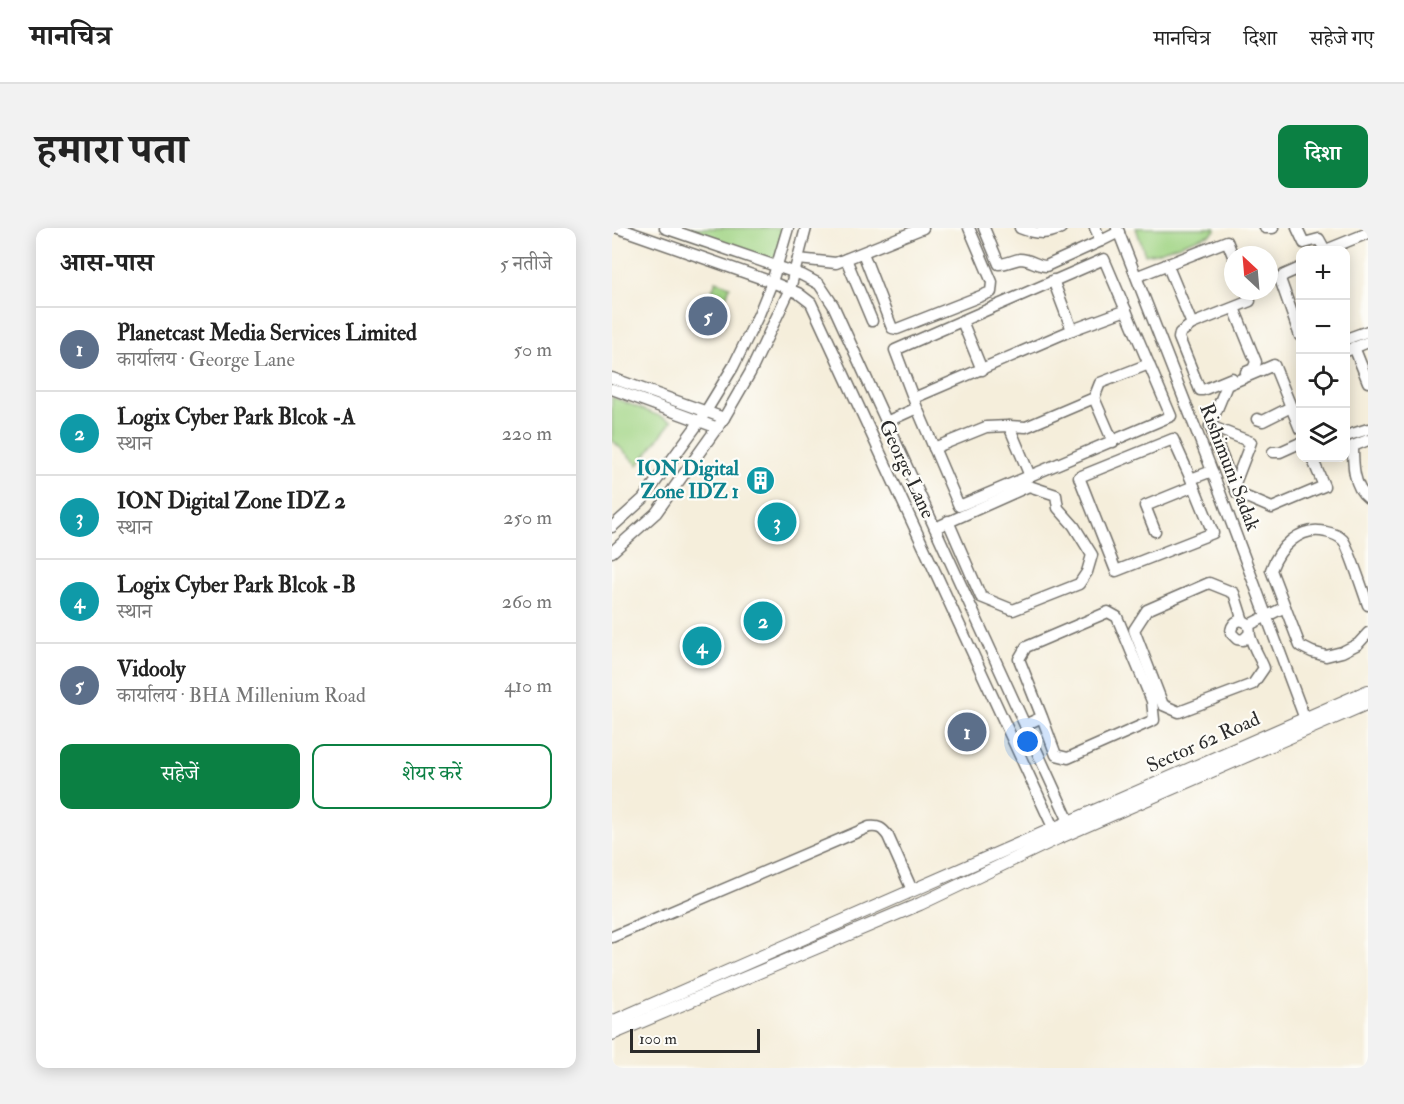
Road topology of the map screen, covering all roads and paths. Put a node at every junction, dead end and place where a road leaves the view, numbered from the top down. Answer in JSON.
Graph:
{"nodes":[{"id":1,"x":618,"y":228,"type":"edge"},
{"id":2,"x":665,"y":228,"type":"edge"},
{"id":3,"x":788,"y":228,"type":"edge"},
{"id":4,"x":806,"y":228,"type":"edge"},
{"id":5,"x":923,"y":228,"type":"edge"},
{"id":6,"x":969,"y":228,"type":"edge"},
{"id":7,"x":984,"y":228,"type":"edge"},
{"id":8,"x":1020,"y":228,"type":"edge"},
{"id":9,"x":1061,"y":228,"type":"edge"},
{"id":10,"x":1095,"y":228,"type":"edge"},
{"id":11,"x":1265,"y":228,"type":"edge"},
{"id":12,"x":1273,"y":228,"type":"edge"},
{"id":13,"x":1297,"y":228,"type":"edge"},
{"id":14,"x":1118,"y":230,"type":"edge"},
{"id":15,"x":1368,"y":233,"type":"edge"},
{"id":16,"x":1368,"y":240,"type":"edge"},
{"id":17,"x":1101,"y":241,"type":"junction"},
{"id":18,"x":1229,"y":246,"type":"edge"},
{"id":19,"x":1323,"y":246,"type":"edge"},
{"id":20,"x":1335,"y":246,"type":"edge"},
{"id":21,"x":1350,"y":247,"type":"edge"},
{"id":22,"x":863,"y":253,"type":"junction"},
{"id":23,"x":798,"y":259,"type":"junction"},
{"id":24,"x":846,"y":259,"type":"junction"},
{"id":25,"x":1167,"y":264,"type":"junction"},
{"id":26,"x":776,"y":267,"type":"junction"},
{"id":27,"x":1296,"y":270,"type":"edge"},
{"id":28,"x":794,"y":273,"type":"junction"},
{"id":29,"x":1138,"y":276,"type":"junction"},
{"id":30,"x":1053,"y":280,"type":"junction"},
{"id":31,"x":772,"y":282,"type":"junction"},
{"id":32,"x":790,"y":289,"type":"junction"},
{"id":33,"x":1250,"y":300,"type":"edge"},
{"id":34,"x":1234,"y":308,"type":"junction"},
{"id":35,"x":1126,"y":310,"type":"junction"},
{"id":36,"x":1296,"y":312,"type":"edge"},
{"id":37,"x":872,"y":321,"type":"dead end"},
{"id":38,"x":962,"y":321,"type":"junction"},
{"id":39,"x":1192,"y":324,"type":"junction"},
{"id":40,"x":1072,"y":330,"type":"junction"},
{"id":41,"x":1368,"y":331,"type":"edge"},
{"id":42,"x":1350,"y":338,"type":"edge"},
{"id":43,"x":1368,"y":342,"type":"edge"},
{"id":44,"x":1350,"y":349,"type":"edge"},
{"id":45,"x":1149,"y":364,"type":"junction"},
{"id":46,"x":982,"y":370,"type":"junction"},
{"id":47,"x":612,"y":378,"type":"edge"},
{"id":48,"x":1368,"y":382,"type":"edge"},
{"id":49,"x":612,"y":389,"type":"edge"},
{"id":50,"x":1094,"y":398,"type":"junction"},
{"id":51,"x":916,"y":403,"type":"junction"},
{"id":52,"x":1291,"y":407,"type":"junction"},
{"id":53,"x":703,"y":416,"type":"junction"},
{"id":54,"x":1257,"y":419,"type":"dead end"},
{"id":55,"x":1296,"y":419,"type":"edge"},
{"id":56,"x":886,"y":422,"type":"junction"},
{"id":57,"x":721,"y":423,"type":"junction"},
{"id":58,"x":1010,"y":426,"type":"junction"},
{"id":59,"x":1210,"y":426,"type":"junction"},
{"id":60,"x":1368,"y":429,"type":"edge"},
{"id":61,"x":1350,"y":435,"type":"edge"},
{"id":62,"x":1368,"y":440,"type":"edge"},
{"id":63,"x":1113,"y":442,"type":"junction"},
{"id":64,"x":1296,"y":445,"type":"edge"},
{"id":65,"x":934,"y":448,"type":"junction"},
{"id":66,"x":1273,"y":452,"type":"dead end"},
{"id":67,"x":1222,"y":457,"type":"junction"},
{"id":68,"x":1314,"y":462,"type":"edge"},
{"id":69,"x":1212,"y":471,"type":"junction"},
{"id":70,"x":1030,"y":476,"type":"junction"},
{"id":71,"x":1194,"y":485,"type":"junction"},
{"id":72,"x":1234,"y":486,"type":"junction"},
{"id":73,"x":1368,"y":498,"type":"edge"},
{"id":74,"x":948,"y":522,"type":"junction"},
{"id":75,"x":612,"y":527,"type":"edge"},
{"id":76,"x":935,"y":528,"type":"junction"},
{"id":77,"x":1155,"y":531,"type":"dead end"},
{"id":78,"x":612,"y":552,"type":"edge"},
{"id":79,"x":1368,"y":605,"type":"edge"},
{"id":80,"x":1285,"y":607,"type":"junction"},
{"id":81,"x":1267,"y":617,"type":"junction"},
{"id":82,"x":1247,"y":627,"type":"junction"},
{"id":83,"x":1368,"y":633,"type":"edge"},
{"id":84,"x":1368,"y":691,"type":"edge"},
{"id":85,"x":1368,"y":703,"type":"edge"},
{"id":86,"x":1042,"y":717,"type":"junction"},
{"id":87,"x":1305,"y":719,"type":"junction"},
{"id":88,"x":1025,"y":725,"type":"junction"},
{"id":89,"x":1072,"y":826,"type":"junction"},
{"id":90,"x":1056,"y":833,"type":"junction"},
{"id":91,"x":912,"y":890,"type":"junction"},
{"id":92,"x":612,"y":937,"type":"edge"},
{"id":93,"x":612,"y":1022,"type":"edge"},
{"id":94,"x":612,"y":1034,"type":"edge"}],
"edges":[{"from":1,"to":31,"type":"street","name":"George Lane"},
{"from":2,"to":26,"type":"street","name":"George Lane"},
{"from":3,"to":26,"type":"street"},
{"from":4,"to":23,"type":"street"},
{"from":5,"to":22,"type":"street"},
{"from":6,"to":22,"type":"street"},
{"from":7,"to":17,"type":"street"},
{"from":8,"to":9,"type":"street"},
{"from":10,"to":17,"type":"street"},
{"from":11,"to":12,"type":"street"},
{"from":13,"to":19,"type":"street"},
{"from":14,"to":17,"type":"street"},
{"from":14,"to":29,"type":"street","name":"Rishimuni Sadak"},
{"from":15,"to":20,"type":"street"},
{"from":16,"to":21,"type":"street"},
{"from":18,"to":25,"type":"street"},
{"from":22,"to":24,"type":"street"},
{"from":23,"to":24,"type":"street"},
{"from":23,"to":28,"type":"street"},
{"from":24,"to":37,"type":"street"},
{"from":25,"to":29,"type":"street"},
{"from":25,"to":39,"type":"street"},
{"from":26,"to":28,"type":"street","name":"George Lane"},
{"from":26,"to":31,"type":"street"},
{"from":27,"to":36,"type":"street"},
{"from":28,"to":32,"type":"street"},
{"from":28,"to":56,"type":"street","name":"George Lane"},
{"from":29,"to":69,"type":"street","name":"Rishimuni Sadak"},
{"from":30,"to":35,"type":"street"},
{"from":30,"to":38,"type":"street"},
{"from":30,"to":40,"type":"street"},
{"from":31,"to":32,"type":"street","name":"George Lane"},
{"from":31,"to":53,"type":"street"},
{"from":32,"to":57,"type":"street"},
{"from":32,"to":90,"type":"street","name":"George Lane"},
{"from":33,"to":34,"type":"street"},
{"from":34,"to":39,"type":"street"},
{"from":34,"to":39,"type":"street"},
{"from":35,"to":40,"type":"street"},
{"from":35,"to":45,"type":"street"},
{"from":38,"to":46,"type":"street"},
{"from":38,"to":51,"type":"street"},
{"from":40,"to":46,"type":"street"},
{"from":41,"to":42,"type":"street"},
{"from":43,"to":44,"type":"street"},
{"from":44,"to":48,"type":"street"},
{"from":45,"to":50,"type":"street"},
{"from":45,"to":63,"type":"street"},
{"from":46,"to":51,"type":"street"},
{"from":47,"to":53,"type":"street"},
{"from":49,"to":53,"type":"street"},
{"from":50,"to":58,"type":"street"},
{"from":50,"to":63,"type":"street"},
{"from":51,"to":56,"type":"street"},
{"from":51,"to":65,"type":"street"},
{"from":52,"to":54,"type":"street"},
{"from":52,"to":55,"type":"street"},
{"from":52,"to":59,"type":"street"},
{"from":53,"to":57,"type":"street"},
{"from":53,"to":75,"type":"street"},
{"from":56,"to":76,"type":"street","name":"George Lane"},
{"from":57,"to":78,"type":"street"},
{"from":58,"to":65,"type":"street"},
{"from":58,"to":70,"type":"street"},
{"from":59,"to":67,"type":"street"},
{"from":59,"to":72,"type":"street"},
{"from":60,"to":61,"type":"street"},
{"from":62,"to":73,"type":"street"},
{"from":63,"to":70,"type":"street"},
{"from":64,"to":66,"type":"street"},
{"from":65,"to":70,"type":"street"},
{"from":67,"to":69,"type":"street"},
{"from":67,"to":72,"type":"street"},
{"from":68,"to":72,"type":"street"},
{"from":69,"to":71,"type":"street"},
{"from":69,"to":81,"type":"street","name":"Rishimuni Sadak"},
{"from":71,"to":71,"type":"street"},
{"from":71,"to":77,"type":"street"},
{"from":74,"to":74,"type":"street"},
{"from":74,"to":76,"type":"street"},
{"from":76,"to":88,"type":"street","name":"George Lane"},
{"from":79,"to":80,"type":"street"},
{"from":80,"to":81,"type":"street"},
{"from":80,"to":83,"type":"street"},
{"from":81,"to":82,"type":"street"},
{"from":81,"to":87,"type":"street","name":"Rishimuni Sadak"},
{"from":82,"to":82,"type":"street"},
{"from":84,"to":87,"type":"street","name":"Sector 62 Road"},
{"from":85,"to":89,"type":"street","name":"Sector 62 Road"},
{"from":86,"to":86,"type":"street"},
{"from":86,"to":88,"type":"street"},
{"from":87,"to":89,"type":"street","name":"Sector 62 Road"},
{"from":88,"to":89,"type":"street","name":"George Lane"},
{"from":89,"to":90,"type":"street","name":"Sector 62 Road"},
{"from":90,"to":91,"type":"street"},
{"from":90,"to":94,"type":"street"},
{"from":91,"to":92,"type":"street"},
{"from":91,"to":93,"type":"street"}]}
